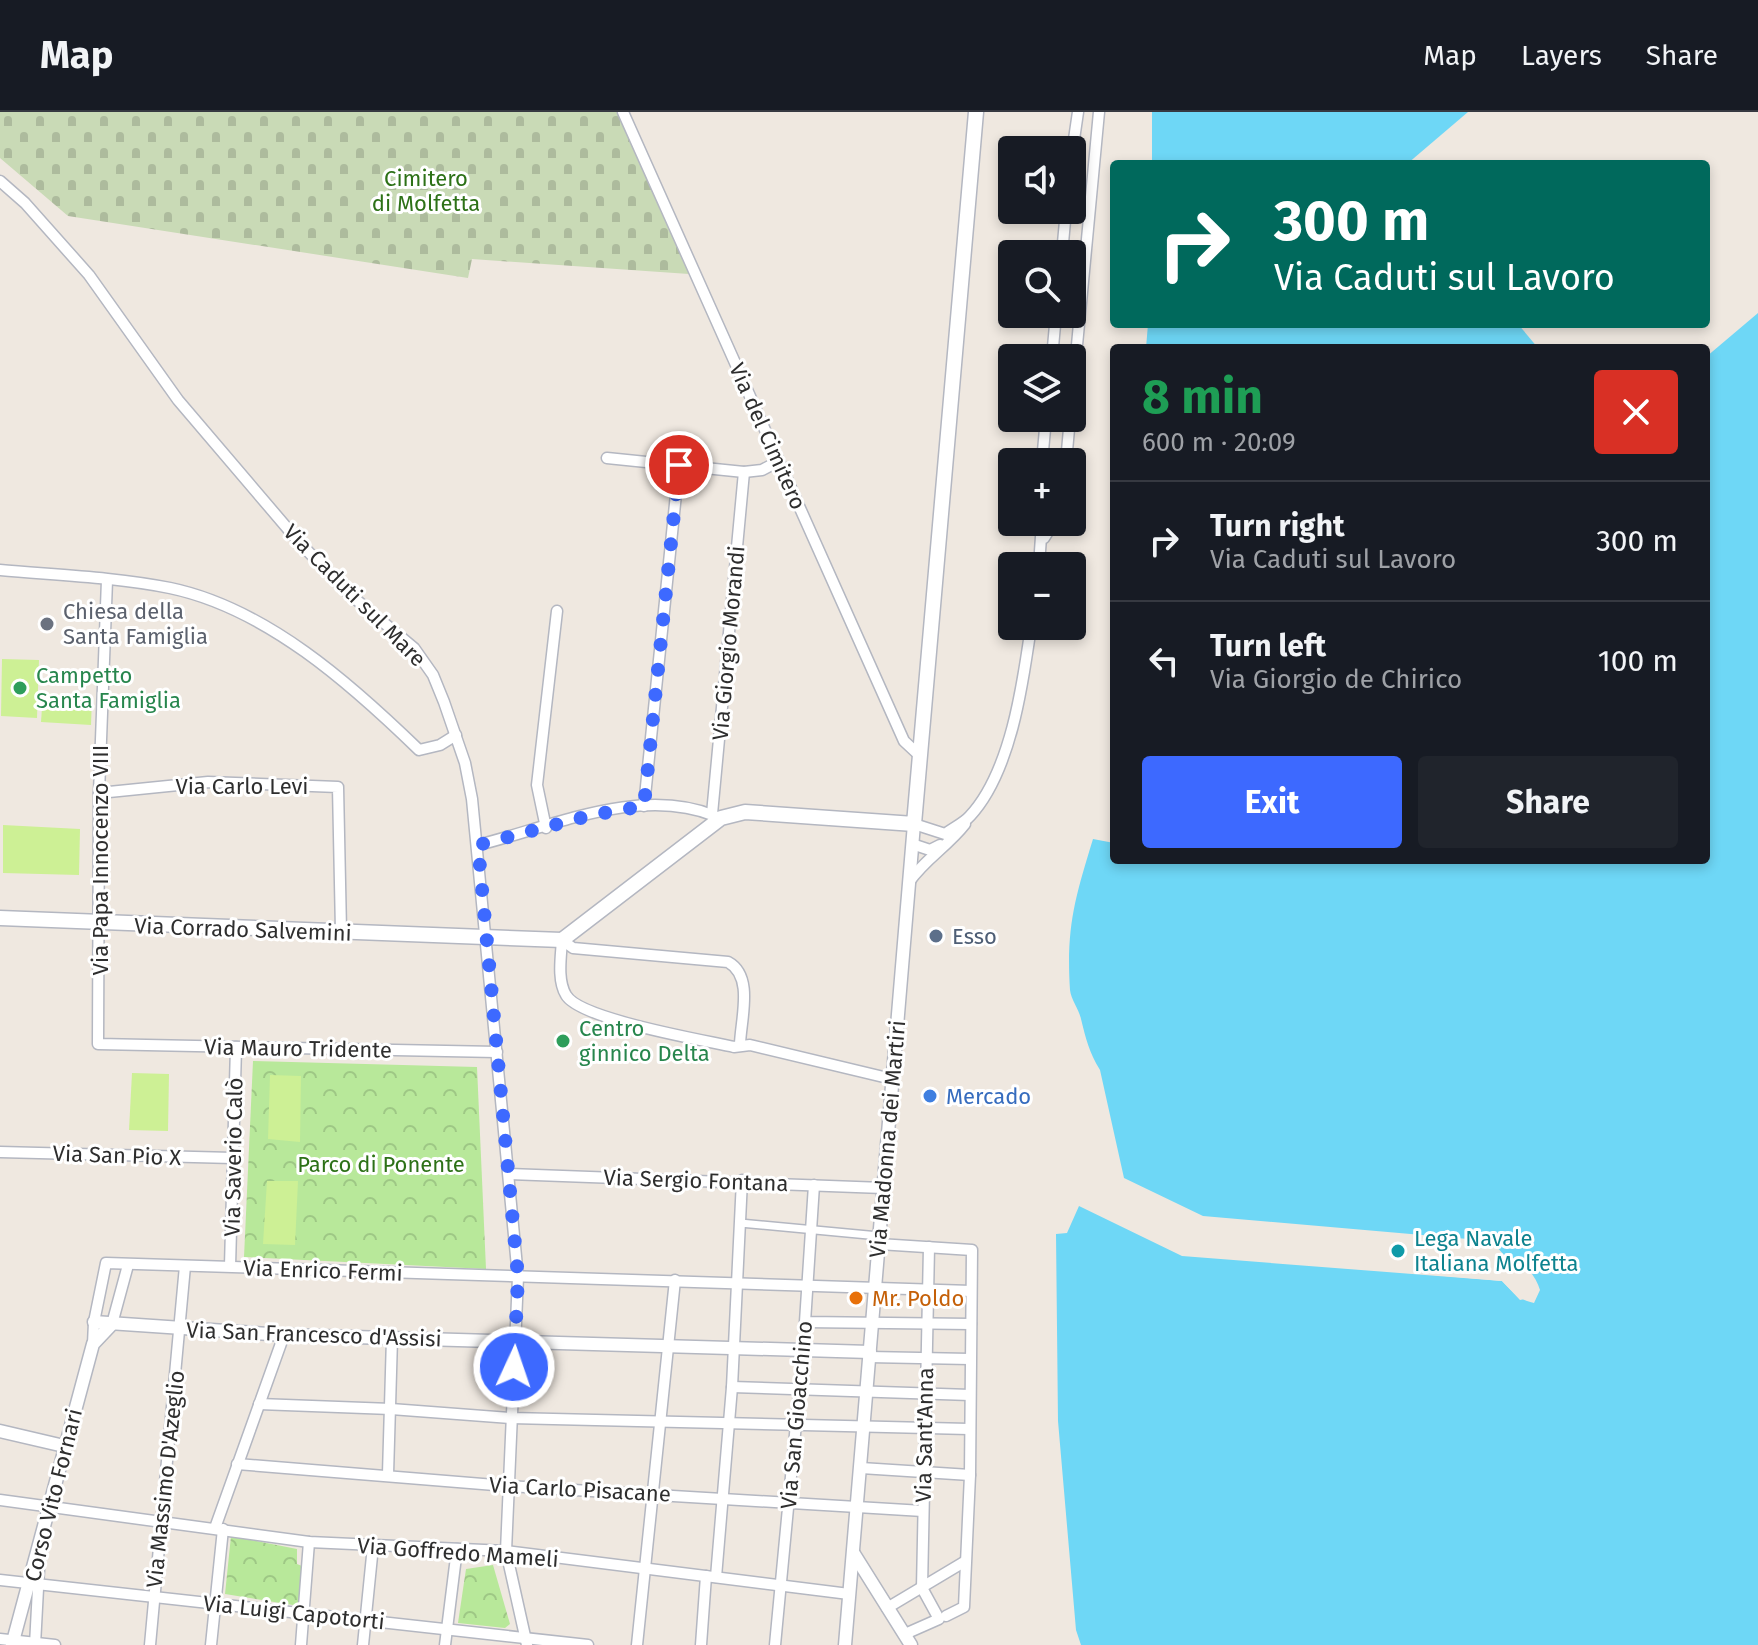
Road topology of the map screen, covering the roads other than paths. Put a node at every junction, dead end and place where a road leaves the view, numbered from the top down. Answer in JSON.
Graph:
{"nodes":[{"id":1,"x":623,"y":112,"type":"edge"},
{"id":2,"x":976,"y":112,"type":"edge"},
{"id":3,"x":1078,"y":112,"type":"edge"},
{"id":4,"x":1099,"y":112,"type":"edge"},
{"id":5,"x":1074,"y":136,"type":"edge"},
{"id":6,"x":0,"y":181,"type":"edge"},
{"id":7,"x":1077,"y":344,"type":"edge"},
{"id":8,"x":607,"y":458,"type":"dead end"},
{"id":9,"x":779,"y":461,"type":"junction"},
{"id":10,"x":679,"y":465,"type":"junction"},
{"id":11,"x":744,"y":472,"type":"junction"},
{"id":12,"x":1044,"y":538,"type":"edge"},
{"id":13,"x":1042,"y":552,"type":"edge"},
{"id":14,"x":0,"y":570,"type":"edge"},
{"id":15,"x":107,"y":580,"type":"junction"},
{"id":16,"x":557,"y":611,"type":"dead end"},
{"id":17,"x":1028,"y":640,"type":"edge"},
{"id":18,"x":456,"y":735,"type":"junction"},
{"id":19,"x":919,"y":755,"type":"junction"},
{"id":20,"x":99,"y":793,"type":"junction"},
{"id":21,"x":644,"y":806,"type":"junction"},
{"id":22,"x":716,"y":816,"type":"junction"},
{"id":23,"x":970,"y":816,"type":"junction"},
{"id":24,"x":914,"y":824,"type":"junction"},
{"id":25,"x":546,"y":828,"type":"junction"},
{"id":26,"x":952,"y":841,"type":"junction"},
{"id":27,"x":912,"y":844,"type":"junction"},
{"id":28,"x":478,"y":845,"type":"junction"},
{"id":29,"x":909,"y":882,"type":"junction"},
{"id":30,"x":0,"y":918,"type":"edge"},
{"id":31,"x":99,"y":924,"type":"junction"},
{"id":32,"x":341,"y":931,"type":"junction"},
{"id":33,"x":486,"y":938,"type":"junction"},
{"id":34,"x":562,"y":940,"type":"junction"},
{"id":35,"x":98,"y":1044,"type":"joint"},
{"id":36,"x":740,"y":1044,"type":"junction"},
{"id":37,"x":236,"y":1047,"type":"junction"},
{"id":38,"x":497,"y":1052,"type":"junction"},
{"id":39,"x":892,"y":1079,"type":"junction"},
{"id":40,"x":0,"y":1152,"type":"edge"},
{"id":41,"x":233,"y":1158,"type":"junction"},
{"id":42,"x":509,"y":1174,"type":"junction"},
{"id":43,"x":742,"y":1180,"type":"junction"},
{"id":44,"x":814,"y":1185,"type":"junction"},
{"id":45,"x":883,"y":1188,"type":"junction"},
{"id":46,"x":740,"y":1223,"type":"junction"},
{"id":47,"x":811,"y":1229,"type":"junction"},
{"id":48,"x":879,"y":1240,"type":"junction"},
{"id":49,"x":929,"y":1247,"type":"junction"},
{"id":50,"x":106,"y":1263,"type":"joint"},
{"id":51,"x":128,"y":1265,"type":"junction"},
{"id":52,"x":185,"y":1266,"type":"junction"},
{"id":53,"x":230,"y":1266,"type":"junction"},
{"id":54,"x":518,"y":1277,"type":"junction"},
{"id":55,"x":675,"y":1280,"type":"junction"},
{"id":56,"x":738,"y":1283,"type":"junction"},
{"id":57,"x":807,"y":1285,"type":"junction"},
{"id":58,"x":875,"y":1288,"type":"junction"},
{"id":59,"x":926,"y":1289,"type":"junction"},
{"id":60,"x":971,"y":1291,"type":"junction"},
{"id":61,"x":94,"y":1322,"type":"junction"},
{"id":62,"x":805,"y":1322,"type":"junction"},
{"id":63,"x":872,"y":1323,"type":"junction"},
{"id":64,"x":925,"y":1323,"type":"junction"},
{"id":65,"x":112,"y":1324,"type":"junction"},
{"id":66,"x":971,"y":1324,"type":"junction"},
{"id":67,"x":181,"y":1330,"type":"junction"},
{"id":68,"x":284,"y":1335,"type":"junction"},
{"id":69,"x":392,"y":1338,"type":"junction"},
{"id":70,"x":515,"y":1341,"type":"junction"},
{"id":71,"x":93,"y":1344,"type":"junction"},
{"id":72,"x":669,"y":1346,"type":"junction"},
{"id":73,"x":734,"y":1348,"type":"junction"},
{"id":74,"x":803,"y":1350,"type":"junction"},
{"id":75,"x":870,"y":1354,"type":"junction"},
{"id":76,"x":924,"y":1358,"type":"junction"},
{"id":77,"x":970,"y":1359,"type":"junction"},
{"id":78,"x":732,"y":1387,"type":"junction"},
{"id":79,"x":799,"y":1390,"type":"junction"},
{"id":80,"x":867,"y":1392,"type":"junction"},
{"id":81,"x":924,"y":1394,"type":"junction"},
{"id":82,"x":970,"y":1395,"type":"junction"},
{"id":83,"x":259,"y":1404,"type":"junction"},
{"id":84,"x":391,"y":1409,"type":"junction"},
{"id":85,"x":511,"y":1418,"type":"junction"},
{"id":86,"x":660,"y":1420,"type":"junction"},
{"id":87,"x":729,"y":1423,"type":"junction"},
{"id":88,"x":795,"y":1425,"type":"junction"},
{"id":89,"x":864,"y":1427,"type":"junction"},
{"id":90,"x":924,"y":1428,"type":"junction"},
{"id":91,"x":969,"y":1429,"type":"junction"},
{"id":92,"x":0,"y":1431,"type":"edge"},
{"id":93,"x":64,"y":1446,"type":"junction"},
{"id":94,"x":237,"y":1464,"type":"junction"},
{"id":95,"x":861,"y":1468,"type":"junction"},
{"id":96,"x":923,"y":1473,"type":"junction"},
{"id":97,"x":388,"y":1474,"type":"junction"},
{"id":98,"x":970,"y":1475,"type":"junction"},
{"id":99,"x":507,"y":1486,"type":"junction"},
{"id":100,"x":653,"y":1495,"type":"junction"},
{"id":101,"x":723,"y":1497,"type":"junction"},
{"id":102,"x":0,"y":1500,"type":"edge"},
{"id":103,"x":788,"y":1502,"type":"junction"},
{"id":104,"x":50,"y":1505,"type":"junction"},
{"id":105,"x":858,"y":1506,"type":"junction"},
{"id":106,"x":923,"y":1511,"type":"junction"},
{"id":107,"x":162,"y":1520,"type":"junction"},
{"id":108,"x":219,"y":1528,"type":"junction"},
{"id":109,"x":309,"y":1542,"type":"junction"},
{"id":110,"x":373,"y":1546,"type":"junction"},
{"id":111,"x":457,"y":1549,"type":"junction"},
{"id":112,"x":506,"y":1551,"type":"junction"},
{"id":113,"x":854,"y":1554,"type":"junction"},
{"id":114,"x":964,"y":1562,"type":"junction"},
{"id":115,"x":645,"y":1568,"type":"junction"},
{"id":116,"x":711,"y":1576,"type":"junction"},
{"id":117,"x":0,"y":1580,"type":"edge"},
{"id":118,"x":35,"y":1584,"type":"junction"},
{"id":119,"x":779,"y":1585,"type":"junction"},
{"id":120,"x":922,"y":1588,"type":"junction"},
{"id":121,"x":849,"y":1594,"type":"junction"},
{"id":122,"x":153,"y":1597,"type":"junction"},
{"id":123,"x":214,"y":1603,"type":"junction"},
{"id":124,"x":887,"y":1608,"type":"junction"},
{"id":125,"x":305,"y":1612,"type":"junction"},
{"id":126,"x":942,"y":1617,"type":"junction"},
{"id":127,"x":366,"y":1619,"type":"junction"},
{"id":128,"x":448,"y":1627,"type":"junction"},
{"id":129,"x":908,"y":1639,"type":"edge"},
{"id":130,"x":8,"y":1641,"type":"edge"},
{"id":131,"x":526,"y":1642,"type":"edge"},
{"id":132,"x":36,"y":1644,"type":"edge"},
{"id":133,"x":55,"y":1645,"type":"edge"},
{"id":134,"x":150,"y":1645,"type":"edge"},
{"id":135,"x":211,"y":1645,"type":"edge"},
{"id":136,"x":301,"y":1645,"type":"edge"},
{"id":137,"x":363,"y":1645,"type":"edge"},
{"id":138,"x":445,"y":1645,"type":"edge"},
{"id":139,"x":588,"y":1645,"type":"edge"},
{"id":140,"x":637,"y":1645,"type":"edge"},
{"id":141,"x":701,"y":1645,"type":"edge"},
{"id":142,"x":775,"y":1645,"type":"edge"},
{"id":143,"x":845,"y":1645,"type":"edge"}],
"edges":[{"from":1,"to":9,"type":"street","name":"Via del Cimitero"},
{"from":2,"to":19,"type":"main road"},
{"from":3,"to":5,"type":"street"},
{"from":4,"to":7,"type":"street"},
{"from":6,"to":18,"type":"street","name":"Via Caduti sul Mare"},
{"from":8,"to":10,"type":"street"},
{"from":9,"to":11,"type":"street"},
{"from":9,"to":19,"type":"street","name":"Via del Cimitero"},
{"from":10,"to":11,"type":"street"},
{"from":10,"to":21,"type":"street"},
{"from":11,"to":22,"type":"street","name":"Via Giorgio Morandi"},
{"from":12,"to":13,"type":"street"},
{"from":14,"to":15,"type":"street"},
{"from":15,"to":18,"type":"street"},
{"from":15,"to":20,"type":"street","name":"Via Papa Innocenzo VIII"},
{"from":16,"to":25,"type":"street"},
{"from":17,"to":23,"type":"street"},
{"from":18,"to":28,"type":"street","name":"Via Caduti sul Mare"},
{"from":19,"to":24,"type":"main road"},
{"from":20,"to":31,"type":"street","name":"Via Papa Innocenzo VIII"},
{"from":20,"to":32,"type":"street","name":"Via Carlo Levi"},
{"from":21,"to":22,"type":"street"},
{"from":21,"to":25,"type":"street"},
{"from":22,"to":24,"type":"main road"},
{"from":22,"to":34,"type":"main road"},
{"from":23,"to":24,"type":"street"},
{"from":23,"to":26,"type":"street"},
{"from":24,"to":27,"type":"street","name":"Via Madonna dei Martiri"},
{"from":25,"to":28,"type":"street"},
{"from":26,"to":27,"type":"street"},
{"from":26,"to":29,"type":"street"},
{"from":27,"to":29,"type":"street","name":"Via Madonna dei Martiri"},
{"from":28,"to":33,"type":"street","name":"Via Caduti sul Mare"},
{"from":29,"to":39,"type":"street","name":"Via Madonna dei Martiri"},
{"from":30,"to":31,"type":"main road","name":"Via Corrado Salvemini"},
{"from":31,"to":32,"type":"main road","name":"Via Corrado Salvemini"},
{"from":31,"to":35,"type":"street","name":"Via Papa Innocenzo VIII"},
{"from":32,"to":33,"type":"main road","name":"Via Corrado Salvemini"},
{"from":33,"to":34,"type":"main road","name":"Via Corrado Salvemini"},
{"from":33,"to":38,"type":"street","name":"Via Caduti sul Mare"},
{"from":34,"to":36,"type":"street"},
{"from":34,"to":36,"type":"street"},
{"from":35,"to":37,"type":"street","name":"Via Mauro Tridente"},
{"from":36,"to":39,"type":"street"},
{"from":37,"to":38,"type":"street","name":"Via Mauro Tridente"},
{"from":37,"to":41,"type":"street","name":"Via Saverio Calò"},
{"from":38,"to":42,"type":"street","name":"Via Caduti sul Mare"},
{"from":39,"to":45,"type":"street","name":"Via Madonna dei Martiri"},
{"from":40,"to":41,"type":"street","name":"Via San Pio X"},
{"from":41,"to":53,"type":"street","name":"Via Saverio Calò"},
{"from":42,"to":43,"type":"street","name":"Via Sergio Fontana"},
{"from":42,"to":54,"type":"street","name":"Via Caduti sul Mare"},
{"from":43,"to":44,"type":"street","name":"Via Sergio Fontana"},
{"from":43,"to":46,"type":"street"},
{"from":44,"to":45,"type":"street","name":"Via Sergio Fontana"},
{"from":44,"to":47,"type":"street","name":"Via San Gioacchino"},
{"from":45,"to":48,"type":"street","name":"Via Madonna dei Martiri"},
{"from":46,"to":47,"type":"street"},
{"from":46,"to":56,"type":"street"},
{"from":47,"to":48,"type":"street"},
{"from":47,"to":57,"type":"street","name":"Via San Gioacchino"},
{"from":48,"to":49,"type":"street"},
{"from":48,"to":58,"type":"street","name":"Via Madonna dei Martiri"},
{"from":49,"to":59,"type":"street","name":"Via Sant'Anna"},
{"from":49,"to":60,"type":"street"},
{"from":50,"to":51,"type":"street","name":"Via Enrico Fermi"},
{"from":50,"to":61,"type":"street","name":"Corso Vito Fornari"},
{"from":51,"to":52,"type":"street","name":"Via Enrico Fermi"},
{"from":51,"to":65,"type":"street","name":"Corso Vito Fornari"},
{"from":52,"to":53,"type":"street","name":"Via Enrico Fermi"},
{"from":52,"to":67,"type":"street","name":"Via Massimo D'Azeglio"},
{"from":53,"to":54,"type":"street","name":"Via Enrico Fermi"},
{"from":54,"to":55,"type":"street","name":"Via Enrico Fermi"},
{"from":54,"to":70,"type":"street","name":"Via Caduti sul Mare"},
{"from":55,"to":56,"type":"street","name":"Via Enrico Fermi"},
{"from":55,"to":72,"type":"street"},
{"from":56,"to":57,"type":"street","name":"Via Enrico Fermi"},
{"from":56,"to":73,"type":"street"},
{"from":57,"to":58,"type":"street","name":"Via Enrico Fermi"},
{"from":57,"to":62,"type":"street","name":"Via San Gioacchino"},
{"from":58,"to":59,"type":"street","name":"Via Enrico Fermi"},
{"from":58,"to":63,"type":"street","name":"Via Madonna dei Martiri"},
{"from":59,"to":60,"type":"street","name":"Via Enrico Fermi"},
{"from":59,"to":64,"type":"street","name":"Via Sant'Anna"},
{"from":60,"to":66,"type":"street"},
{"from":61,"to":65,"type":"street","name":"Via San Francesco d'Assisi"},
{"from":61,"to":71,"type":"street","name":"Corso Vito Fornari"},
{"from":62,"to":63,"type":"street"},
{"from":62,"to":74,"type":"street","name":"Via San Gioacchino"},
{"from":63,"to":64,"type":"street"},
{"from":63,"to":75,"type":"street","name":"Via Madonna dei Martiri"},
{"from":64,"to":66,"type":"street"},
{"from":64,"to":76,"type":"street","name":"Via Sant'Anna"},
{"from":65,"to":67,"type":"street","name":"Via San Francesco d'Assisi"},
{"from":65,"to":71,"type":"street","name":"Corso Vito Fornari"},
{"from":66,"to":77,"type":"street"},
{"from":67,"to":68,"type":"street","name":"Via San Francesco d'Assisi"},
{"from":67,"to":107,"type":"street","name":"Via Massimo D'Azeglio"},
{"from":68,"to":69,"type":"street","name":"Via San Francesco d'Assisi"},
{"from":68,"to":83,"type":"street"},
{"from":69,"to":70,"type":"street","name":"Via San Francesco d'Assisi"},
{"from":69,"to":84,"type":"street"},
{"from":70,"to":72,"type":"street","name":"Via San Francesco d'Assisi"},
{"from":70,"to":85,"type":"street","name":"Via Caduti sul Mare"},
{"from":71,"to":93,"type":"street","name":"Corso Vito Fornari"},
{"from":72,"to":73,"type":"street","name":"Via San Francesco d'Assisi"},
{"from":72,"to":86,"type":"street"},
{"from":73,"to":74,"type":"street","name":"Via San Francesco d'Assisi"},
{"from":73,"to":78,"type":"street"},
{"from":74,"to":75,"type":"street","name":"Via San Francesco d'Assisi"},
{"from":74,"to":79,"type":"street","name":"Via San Gioacchino"},
{"from":75,"to":76,"type":"street"},
{"from":75,"to":80,"type":"street","name":"Via Madonna dei Martiri"},
{"from":76,"to":77,"type":"street"},
{"from":76,"to":81,"type":"street","name":"Via Sant'Anna"},
{"from":77,"to":82,"type":"street"},
{"from":78,"to":79,"type":"street"},
{"from":78,"to":87,"type":"street"},
{"from":79,"to":80,"type":"street"},
{"from":79,"to":88,"type":"street","name":"Via San Gioacchino"},
{"from":80,"to":81,"type":"street"},
{"from":80,"to":89,"type":"street","name":"Via Madonna dei Martiri"},
{"from":81,"to":82,"type":"street"},
{"from":81,"to":90,"type":"street","name":"Via Sant'Anna"},
{"from":82,"to":91,"type":"street"},
{"from":83,"to":84,"type":"street"},
{"from":83,"to":94,"type":"street"},
{"from":84,"to":85,"type":"street"},
{"from":84,"to":97,"type":"street"},
{"from":85,"to":86,"type":"street"},
{"from":85,"to":99,"type":"street","name":"Via Caduti sul Mare"},
{"from":86,"to":87,"type":"street"},
{"from":86,"to":100,"type":"street"},
{"from":87,"to":88,"type":"street"},
{"from":87,"to":101,"type":"street"},
{"from":88,"to":89,"type":"street"},
{"from":88,"to":103,"type":"street","name":"Via San Gioacchino"},
{"from":89,"to":90,"type":"street"},
{"from":89,"to":95,"type":"street","name":"Via Madonna dei Martiri"},
{"from":90,"to":91,"type":"street"},
{"from":90,"to":96,"type":"street","name":"Via Sant'Anna"},
{"from":91,"to":98,"type":"street"},
{"from":92,"to":93,"type":"street"},
{"from":93,"to":104,"type":"street","name":"Corso Vito Fornari"},
{"from":94,"to":97,"type":"street","name":"Via Carlo Pisacane"},
{"from":94,"to":108,"type":"street"},
{"from":95,"to":96,"type":"street"},
{"from":95,"to":105,"type":"street","name":"Via Madonna dei Martiri"},
{"from":96,"to":98,"type":"street"},
{"from":96,"to":106,"type":"street","name":"Via Sant'Anna"},
{"from":97,"to":99,"type":"street","name":"Via Carlo Pisacane"},
{"from":98,"to":114,"type":"street"},
{"from":99,"to":100,"type":"street","name":"Via Carlo Pisacane"},
{"from":99,"to":112,"type":"street","name":"Via Caduti sul Mare"},
{"from":100,"to":101,"type":"street","name":"Via Carlo Pisacane"},
{"from":100,"to":115,"type":"street"},
{"from":101,"to":103,"type":"street","name":"Via Carlo Pisacane"},
{"from":101,"to":116,"type":"street"},
{"from":102,"to":104,"type":"street","name":"Via Goffredo Mameli"},
{"from":103,"to":105,"type":"street","name":"Via Carlo Pisacane"},
{"from":103,"to":119,"type":"street","name":"Via San Gioacchino"},
{"from":104,"to":107,"type":"street","name":"Via Goffredo Mameli"},
{"from":104,"to":118,"type":"street","name":"Corso Vito Fornari"},
{"from":105,"to":106,"type":"street","name":"Via Carlo Pisacane"},
{"from":105,"to":113,"type":"street","name":"Via Madonna dei Martiri"},
{"from":106,"to":120,"type":"street","name":"Via Sant'Anna"},
{"from":107,"to":108,"type":"street","name":"Via Goffredo Mameli"},
{"from":107,"to":122,"type":"street","name":"Via Massimo D'Azeglio"},
{"from":108,"to":109,"type":"street","name":"Via Goffredo Mameli"},
{"from":108,"to":123,"type":"street"},
{"from":109,"to":110,"type":"street","name":"Via Goffredo Mameli"},
{"from":109,"to":125,"type":"street"},
{"from":110,"to":111,"type":"street","name":"Via Goffredo Mameli"},
{"from":110,"to":127,"type":"street"},
{"from":111,"to":112,"type":"street","name":"Via Goffredo Mameli"},
{"from":111,"to":128,"type":"street"},
{"from":112,"to":115,"type":"street","name":"Via Goffredo Mameli"},
{"from":112,"to":131,"type":"street","name":"Via Caduti sul Mare"},
{"from":113,"to":121,"type":"street","name":"Via Madonna dei Martiri"},
{"from":113,"to":124,"type":"street"},
{"from":114,"to":120,"type":"street"},
{"from":114,"to":126,"type":"street"},
{"from":115,"to":116,"type":"street","name":"Via Goffredo Mameli"},
{"from":115,"to":140,"type":"street"},
{"from":116,"to":119,"type":"street","name":"Via Goffredo Mameli"},
{"from":116,"to":141,"type":"street"},
{"from":117,"to":118,"type":"street","name":"Via Luigi Capotorti"},
{"from":118,"to":122,"type":"street","name":"Via Luigi Capotorti"},
{"from":118,"to":130,"type":"street","name":"Corso Vito Fornari"},
{"from":118,"to":132,"type":"street"},
{"from":119,"to":121,"type":"street","name":"Via Goffredo Mameli"},
{"from":119,"to":142,"type":"street","name":"Via San Gioacchino"},
{"from":120,"to":124,"type":"street"},
{"from":120,"to":126,"type":"street","name":"Via Sant'Anna"},
{"from":121,"to":143,"type":"street","name":"Via Madonna dei Martiri"},
{"from":122,"to":123,"type":"street","name":"Via Luigi Capotorti"},
{"from":122,"to":134,"type":"street","name":"Via Massimo D'Azeglio"},
{"from":123,"to":125,"type":"street","name":"Via Luigi Capotorti"},
{"from":123,"to":135,"type":"street"},
{"from":124,"to":129,"type":"street"},
{"from":125,"to":127,"type":"street","name":"Via Luigi Capotorti"},
{"from":125,"to":136,"type":"street"},
{"from":126,"to":129,"type":"street"},
{"from":127,"to":128,"type":"street","name":"Via Luigi Capotorti"},
{"from":127,"to":137,"type":"street"},
{"from":128,"to":131,"type":"street","name":"Via Luigi Capotorti"},
{"from":128,"to":138,"type":"street"},
{"from":130,"to":132,"type":"street"},
{"from":131,"to":139,"type":"street","name":"Via Luigi Capotorti"},
{"from":132,"to":133,"type":"street"}]}
